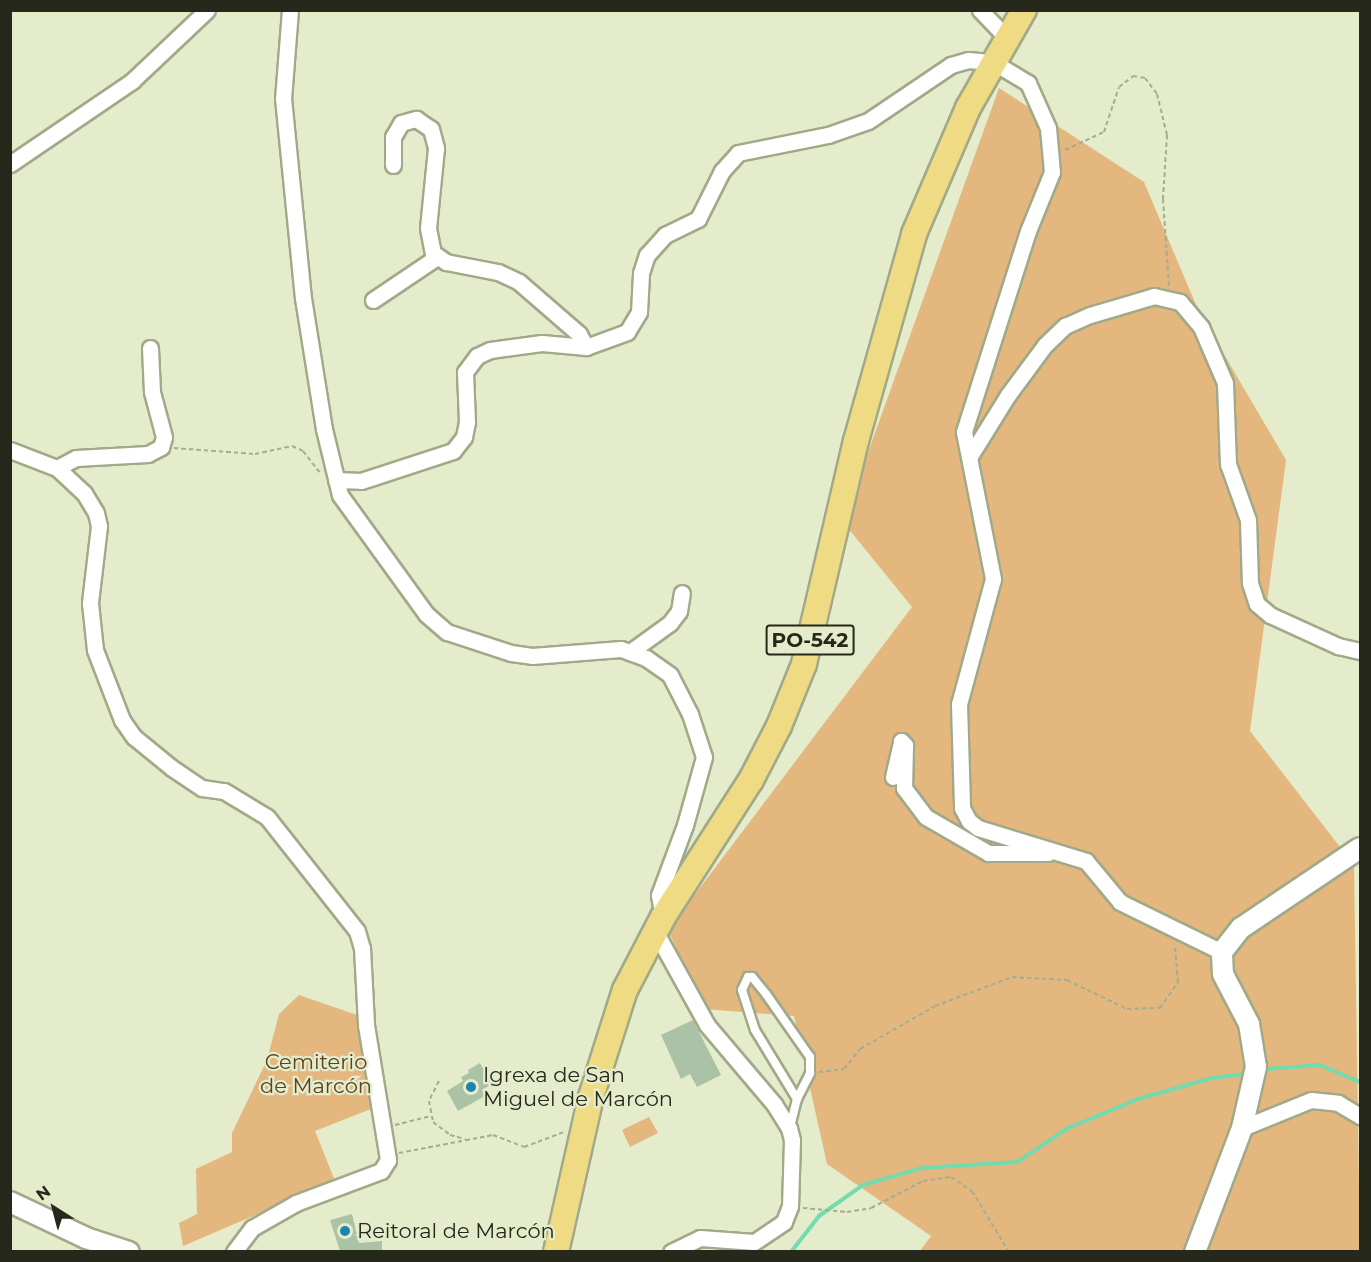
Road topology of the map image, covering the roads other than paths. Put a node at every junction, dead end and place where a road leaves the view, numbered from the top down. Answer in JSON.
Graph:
{"nodes":[{"id":1,"x":207,"y":10,"type":"edge"},
{"id":2,"x":290,"y":10,"type":"edge"},
{"id":3,"x":980,"y":10,"type":"edge"},
{"id":4,"x":1024,"y":10,"type":"edge"},
{"id":5,"x":1007,"y":38,"type":"junction"},
{"id":6,"x":993,"y":62,"type":"junction"},
{"id":7,"x":10,"y":164,"type":"edge"},
{"id":8,"x":393,"y":165,"type":"dead end"},
{"id":9,"x":437,"y":257,"type":"junction"},
{"id":10,"x":373,"y":300,"type":"dead end"},
{"id":11,"x":586,"y":347,"type":"junction"},
{"id":12,"x":150,"y":348,"type":"dead end"},
{"id":13,"x":10,"y":450,"type":"edge"},
{"id":14,"x":970,"y":456,"type":"junction"},
{"id":15,"x":57,"y":468,"type":"junction"},
{"id":16,"x":338,"y":488,"type":"junction"},
{"id":17,"x":682,"y":593,"type":"dead end"},
{"id":18,"x":1360,"y":651,"type":"edge"},
{"id":19,"x":630,"y":652,"type":"junction"},
{"id":20,"x":893,"y":777,"type":"dead end"},
{"id":21,"x":1360,"y":848,"type":"edge"},
{"id":22,"x":1053,"y":852,"type":"junction"},
{"id":23,"x":659,"y":924,"type":"junction"},
{"id":24,"x":1222,"y":952,"type":"junction"},
{"id":25,"x":797,"y":1099,"type":"junction"},
{"id":26,"x":1360,"y":1116,"type":"edge"},
{"id":27,"x":789,"y":1128,"type":"junction"},
{"id":28,"x":1242,"y":1128,"type":"junction"},
{"id":29,"x":10,"y":1202,"type":"edge"},
{"id":30,"x":84,"y":1245,"type":"edge"},
{"id":31,"x":719,"y":1245,"type":"edge"},
{"id":32,"x":129,"y":1251,"type":"edge"},
{"id":33,"x":234,"y":1251,"type":"edge"},
{"id":34,"x":556,"y":1251,"type":"edge"},
{"id":35,"x":671,"y":1251,"type":"edge"},
{"id":36,"x":1195,"y":1251,"type":"edge"}],
"edges":[{"from":1,"to":7,"type":"street"},
{"from":2,"to":16,"type":"street"},
{"from":3,"to":5,"type":"street"},
{"from":4,"to":5,"type":"main road","number":"PO-542"},
{"from":5,"to":6,"type":"main road","number":"PO-542"},
{"from":6,"to":11,"type":"street"},
{"from":6,"to":14,"type":"street"},
{"from":6,"to":23,"type":"main road","number":"PO-542"},
{"from":8,"to":9,"type":"street"},
{"from":9,"to":10,"type":"street"},
{"from":9,"to":11,"type":"street"},
{"from":11,"to":16,"type":"street"},
{"from":12,"to":15,"type":"street"},
{"from":13,"to":15,"type":"street"},
{"from":14,"to":18,"type":"street"},
{"from":14,"to":22,"type":"street"},
{"from":15,"to":33,"type":"street"},
{"from":16,"to":19,"type":"street"},
{"from":17,"to":19,"type":"street"},
{"from":19,"to":23,"type":"street"},
{"from":20,"to":22,"type":"street"},
{"from":21,"to":24,"type":"street"},
{"from":22,"to":24,"type":"street"},
{"from":23,"to":27,"type":"street"},
{"from":23,"to":34,"type":"main road","number":"PO-542"},
{"from":24,"to":28,"type":"street"},
{"from":25,"to":25,"type":"lane"},
{"from":25,"to":27,"type":"lane"},
{"from":26,"to":28,"type":"street"},
{"from":27,"to":31,"type":"street"},
{"from":28,"to":36,"type":"street"},
{"from":29,"to":30,"type":"street"},
{"from":30,"to":32,"type":"street"},
{"from":31,"to":35,"type":"street"}]}
